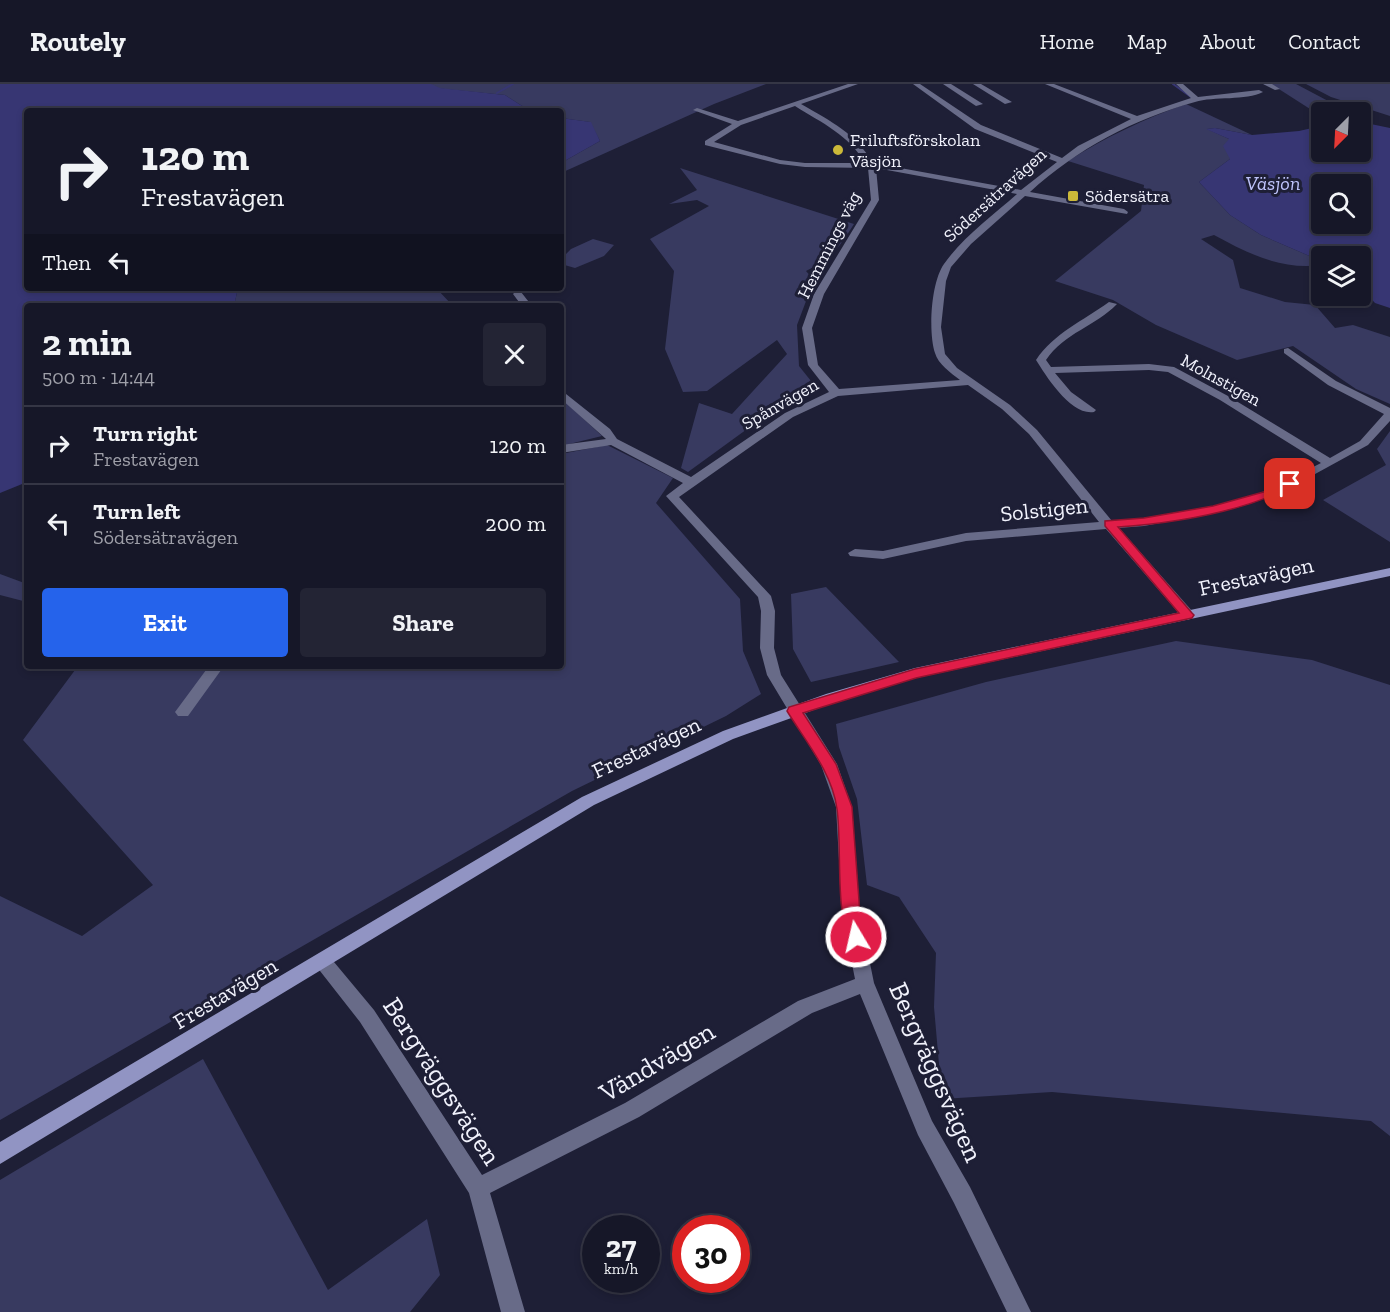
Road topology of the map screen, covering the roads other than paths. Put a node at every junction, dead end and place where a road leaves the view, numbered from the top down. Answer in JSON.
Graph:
{"nodes":[{"id":1,"x":855,"y":84,"type":"edge"},
{"id":2,"x":933,"y":84,"type":"edge"},
{"id":3,"x":946,"y":84,"type":"edge"},
{"id":4,"x":976,"y":84,"type":"edge"},
{"id":5,"x":1048,"y":84,"type":"edge"},
{"id":6,"x":1179,"y":84,"type":"edge"},
{"id":7,"x":1266,"y":84,"type":"edge"},
{"id":8,"x":917,"y":85,"type":"edge"},
{"id":9,"x":1277,"y":89,"type":"dead end"},
{"id":10,"x":1259,"y":92,"type":"dead end"},
{"id":11,"x":1196,"y":99,"type":"junction"},
{"id":12,"x":796,"y":104,"type":"junction"},
{"id":13,"x":697,"y":110,"type":"dead end"},
{"id":14,"x":1137,"y":119,"type":"junction"},
{"id":15,"x":738,"y":123,"type":"junction"},
{"id":16,"x":1061,"y":160,"type":"junction"},
{"id":17,"x":871,"y":166,"type":"junction"},
{"id":18,"x":1022,"y":193,"type":"junction"},
{"id":19,"x":1124,"y":212,"type":"dead end"},
{"id":20,"x":518,"y":294,"type":"dead end"},
{"id":21,"x":525,"y":303,"type":"edge"},
{"id":22,"x":1112,"y":304,"type":"dead end"},
{"id":23,"x":1288,"y":351,"type":"dead end"},
{"id":24,"x":1048,"y":370,"type":"junction"},
{"id":25,"x":969,"y":382,"type":"junction"},
{"id":26,"x":836,"y":393,"type":"junction"},
{"id":27,"x":564,"y":396,"type":"edge"},
{"id":28,"x":1090,"y":410,"type":"dead end"},
{"id":29,"x":1390,"y":413,"type":"edge"},
{"id":30,"x":613,"y":441,"type":"junction"},
{"id":31,"x":564,"y":449,"type":"edge"},
{"id":32,"x":1330,"y":463,"type":"junction"},
{"id":33,"x":691,"y":482,"type":"junction"},
{"id":34,"x":1109,"y":524,"type":"junction"},
{"id":35,"x":855,"y":553,"type":"dead end"},
{"id":36,"x":1390,"y":572,"type":"edge"},
{"id":37,"x":1188,"y":615,"type":"junction"},
{"id":38,"x":215,"y":669,"type":"edge"},
{"id":39,"x":794,"y":711,"type":"junction"},
{"id":40,"x":183,"y":712,"type":"dead end"},
{"id":41,"x":322,"y":962,"type":"junction"},
{"id":42,"x":865,"y":983,"type":"junction"},
{"id":43,"x":0,"y":1154,"type":"edge"},
{"id":44,"x":478,"y":1188,"type":"junction"},
{"id":45,"x":513,"y":1312,"type":"edge"},
{"id":46,"x":1019,"y":1312,"type":"edge"}],
"edges":[{"from":1,"to":12,"type":"street"},
{"from":2,"to":8,"type":"street"},
{"from":3,"to":4,"type":"street"},
{"from":5,"to":14,"type":"street"},
{"from":6,"to":11,"type":"street"},
{"from":7,"to":9,"type":"street"},
{"from":8,"to":16,"type":"street"},
{"from":10,"to":11,"type":"street","name":"Södersätravägen"},
{"from":11,"to":14,"type":"street","name":"Södersätravägen"},
{"from":12,"to":15,"type":"street"},
{"from":12,"to":17,"type":"street","name":"Hemmings väg"},
{"from":13,"to":15,"type":"street"},
{"from":14,"to":16,"type":"street","name":"Södersätravägen"},
{"from":15,"to":17,"type":"street"},
{"from":16,"to":18,"type":"street","name":"Södersätravägen"},
{"from":17,"to":18,"type":"street"},
{"from":17,"to":26,"type":"street","name":"Hemmings väg"},
{"from":18,"to":19,"type":"street"},
{"from":18,"to":25,"type":"street","name":"Södersätravägen"},
{"from":20,"to":21,"type":"street"},
{"from":22,"to":24,"type":"street"},
{"from":23,"to":29,"type":"street"},
{"from":24,"to":28,"type":"street"},
{"from":24,"to":32,"type":"street","name":"Molnstigen"},
{"from":25,"to":26,"type":"street","name":"Spånvägen"},
{"from":25,"to":34,"type":"street","name":"Södersätravägen"},
{"from":26,"to":33,"type":"street","name":"Spånvägen"},
{"from":27,"to":30,"type":"street"},
{"from":29,"to":32,"type":"street","name":"Solstigen"},
{"from":30,"to":31,"type":"street"},
{"from":30,"to":33,"type":"street"},
{"from":32,"to":34,"type":"street","name":"Solstigen"},
{"from":33,"to":39,"type":"street","name":"Spånvägen"},
{"from":34,"to":35,"type":"street","name":"Solstigen"},
{"from":34,"to":37,"type":"street","name":"Södersätravägen"},
{"from":36,"to":37,"type":"street","name":"Frestavägen"},
{"from":37,"to":39,"type":"street","name":"Frestavägen"},
{"from":38,"to":40,"type":"street"},
{"from":39,"to":41,"type":"street","name":"Frestavägen"},
{"from":39,"to":42,"type":"street","name":"Bergväggsvägen"},
{"from":41,"to":43,"type":"street","name":"Frestavägen"},
{"from":41,"to":44,"type":"street","name":"Bergväggsvägen"},
{"from":42,"to":44,"type":"street","name":"Vändvägen"},
{"from":42,"to":46,"type":"street","name":"Bergväggsvägen"},
{"from":44,"to":45,"type":"street","name":"Bergväggsvägen"}]}
